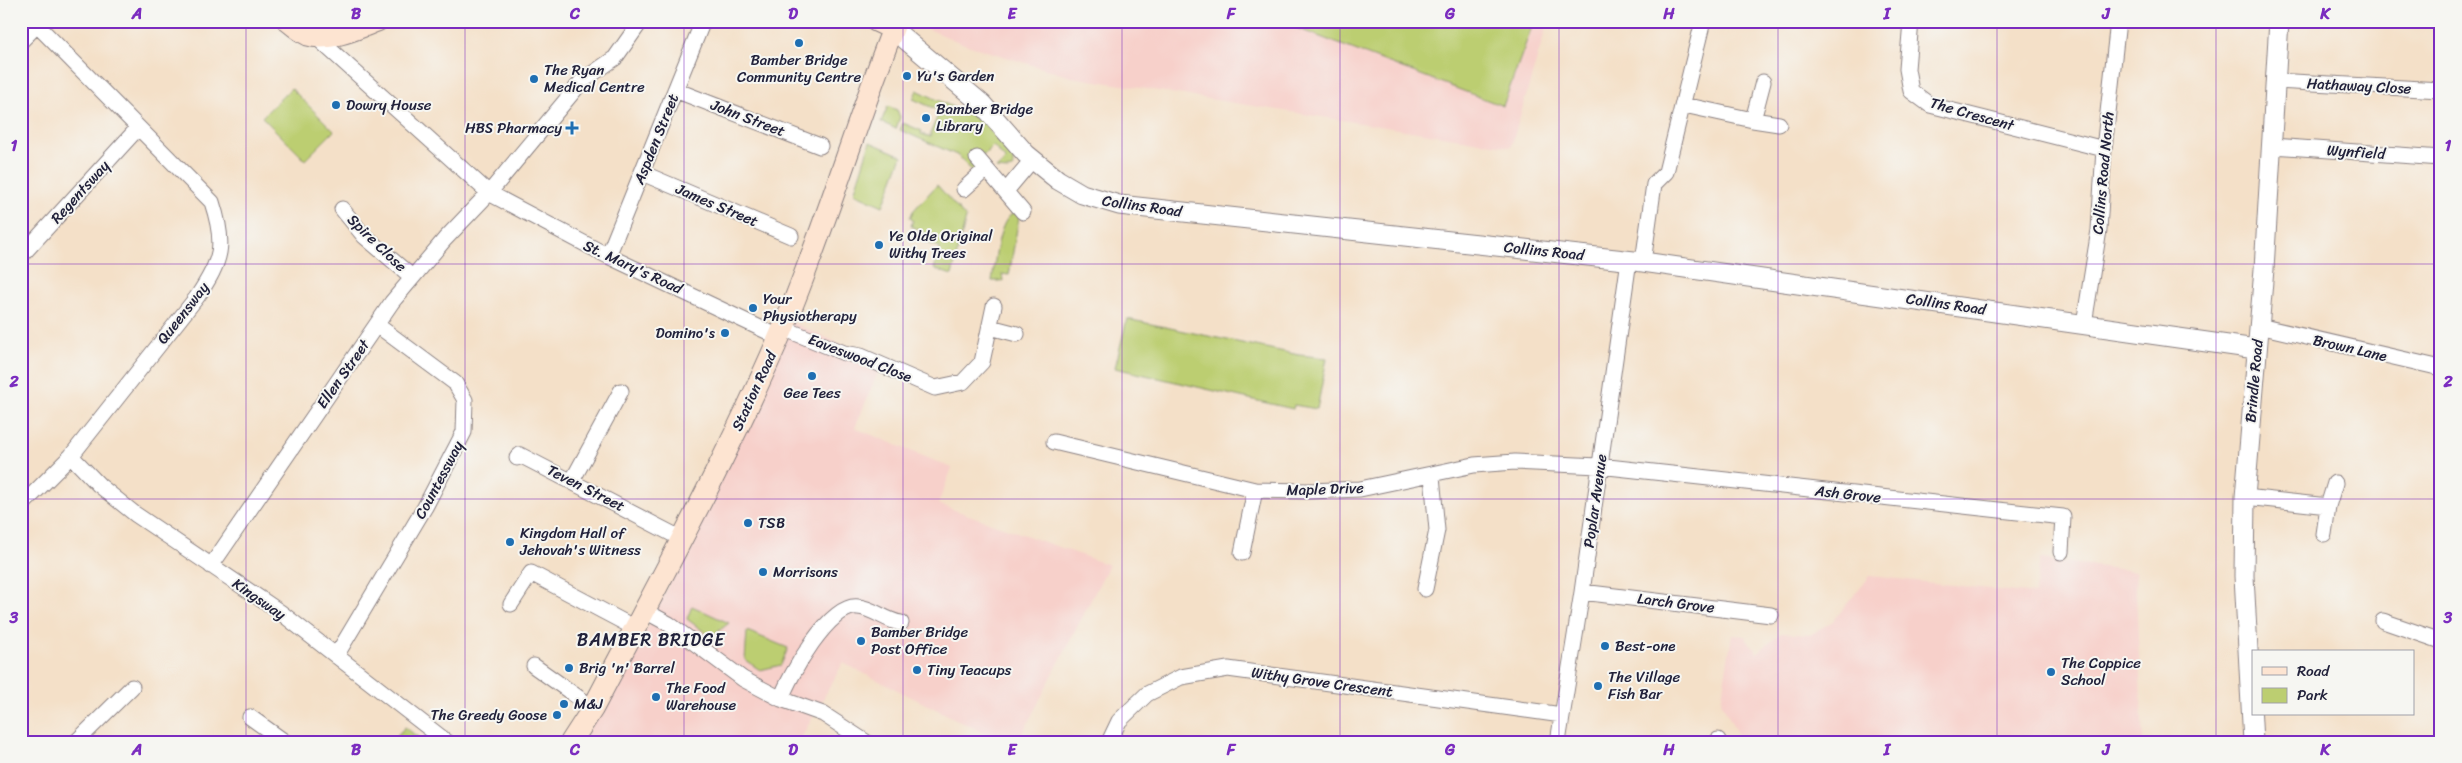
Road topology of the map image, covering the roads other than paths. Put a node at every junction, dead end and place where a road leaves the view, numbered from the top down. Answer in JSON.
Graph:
{"nodes":[{"id":1,"x":288,"y":21,"type":"edge"},
{"id":2,"x":378,"y":21,"type":"edge"},
{"id":3,"x":641,"y":21,"type":"edge"},
{"id":4,"x":703,"y":21,"type":"edge"},
{"id":5,"x":1704,"y":21,"type":"edge"},
{"id":6,"x":1911,"y":21,"type":"edge"},
{"id":7,"x":2118,"y":21,"type":"edge"},
{"id":8,"x":2279,"y":21,"type":"edge"},
{"id":9,"x":39,"y":23,"type":"edge"},
{"id":10,"x":888,"y":24,"type":"edge"},
{"id":11,"x":315,"y":36,"type":"junction"},
{"id":12,"x":21,"y":42,"type":"edge"},
{"id":13,"x":2276,"y":81,"type":"junction"},
{"id":14,"x":1763,"y":82,"type":"dead end"},
{"id":15,"x":675,"y":90,"type":"junction"},
{"id":16,"x":2441,"y":90,"type":"edge"},
{"id":17,"x":1684,"y":105,"type":"junction"},
{"id":18,"x":1752,"y":120,"type":"junction"},
{"id":19,"x":1779,"y":124,"type":"dead end"},
{"id":20,"x":138,"y":128,"type":"junction"},
{"id":21,"x":820,"y":146,"type":"dead end"},
{"id":22,"x":2272,"y":146,"type":"junction"},
{"id":23,"x":2104,"y":149,"type":"junction"},
{"id":24,"x":2441,"y":158,"type":"edge"},
{"id":25,"x":1032,"y":160,"type":"junction"},
{"id":26,"x":642,"y":173,"type":"junction"},
{"id":27,"x":964,"y":190,"type":"dead end"},
{"id":28,"x":1006,"y":191,"type":"junction"},
{"id":29,"x":489,"y":193,"type":"junction"},
{"id":30,"x":342,"y":210,"type":"dead end"},
{"id":31,"x":1023,"y":212,"type":"dead end"},
{"id":32,"x":791,"y":236,"type":"dead end"},
{"id":33,"x":21,"y":256,"type":"edge"},
{"id":34,"x":608,"y":256,"type":"junction"},
{"id":35,"x":1636,"y":261,"type":"junction"},
{"id":36,"x":412,"y":277,"type":"junction"},
{"id":37,"x":994,"y":306,"type":"dead end"},
{"id":38,"x":2084,"y":324,"type":"junction"},
{"id":39,"x":376,"y":325,"type":"junction"},
{"id":40,"x":2259,"y":326,"type":"junction"},
{"id":41,"x":990,"y":328,"type":"junction"},
{"id":42,"x":781,"y":332,"type":"junction"},
{"id":43,"x":1018,"y":334,"type":"dead end"},
{"id":44,"x":2256,"y":349,"type":"junction"},
{"id":45,"x":2441,"y":368,"type":"edge"},
{"id":46,"x":621,"y":391,"type":"dead end"},
{"id":47,"x":1054,"y":442,"type":"dead end"},
{"id":48,"x":71,"y":456,"type":"junction"},
{"id":49,"x":517,"y":458,"type":"dead end"},
{"id":50,"x":1599,"y":466,"type":"junction"},
{"id":51,"x":1432,"y":476,"type":"junction"},
{"id":52,"x":572,"y":481,"type":"junction"},
{"id":53,"x":2335,"y":483,"type":"dead end"},
{"id":54,"x":1254,"y":490,"type":"junction"},
{"id":55,"x":2246,"y":497,"type":"junction"},
{"id":56,"x":21,"y":506,"type":"edge"},
{"id":57,"x":2328,"y":506,"type":"junction"},
{"id":58,"x":2324,"y":534,"type":"dead end"},
{"id":59,"x":682,"y":538,"type":"junction"},
{"id":60,"x":2061,"y":552,"type":"dead end"},
{"id":61,"x":1242,"y":553,"type":"dead end"},
{"id":62,"x":211,"y":566,"type":"junction"},
{"id":63,"x":1426,"y":589,"type":"dead end"},
{"id":64,"x":1582,"y":592,"type":"junction"},
{"id":65,"x":511,"y":604,"type":"dead end"},
{"id":66,"x":1771,"y":615,"type":"dead end"},
{"id":67,"x":640,"y":619,"type":"junction"},
{"id":68,"x":2383,"y":621,"type":"dead end"},
{"id":69,"x":902,"y":623,"type":"dead end"},
{"id":70,"x":2441,"y":641,"type":"edge"},
{"id":71,"x":336,"y":656,"type":"junction"},
{"id":72,"x":534,"y":666,"type":"dead end"},
{"id":73,"x":132,"y":687,"type":"dead end"},
{"id":74,"x":782,"y":699,"type":"junction"},
{"id":75,"x":593,"y":708,"type":"junction"},
{"id":76,"x":1562,"y":716,"type":"junction"},
{"id":77,"x":250,"y":717,"type":"dead end"},
{"id":78,"x":76,"y":742,"type":"edge"},
{"id":79,"x":285,"y":742,"type":"edge"},
{"id":80,"x":447,"y":742,"type":"edge"},
{"id":81,"x":571,"y":742,"type":"edge"},
{"id":82,"x":866,"y":742,"type":"edge"},
{"id":83,"x":1109,"y":742,"type":"edge"},
{"id":84,"x":1558,"y":742,"type":"edge"},
{"id":85,"x":2253,"y":742,"type":"edge"}],
"edges":[{"from":1,"to":11,"type":"main road"},
{"from":2,"to":11,"type":"main road"},
{"from":3,"to":29,"type":"street"},
{"from":4,"to":15,"type":"street","name":"Aspden Street"},
{"from":5,"to":17,"type":"street","name":"Poplar Avenue"},
{"from":6,"to":23,"type":"street","name":"The Crescent"},
{"from":7,"to":23,"type":"street","name":"Collins Road North"},
{"from":8,"to":13,"type":"street","name":"Brindle Road"},
{"from":9,"to":12,"type":"street"},
{"from":9,"to":20,"type":"street","name":"Queensway"},
{"from":10,"to":25,"type":"street","name":"Collins Road"},
{"from":10,"to":42,"type":"main road","name":"Station Road"},
{"from":11,"to":29,"type":"street","name":"St. Mary's Road"},
{"from":13,"to":16,"type":"street","name":"Hathaway Close"},
{"from":13,"to":22,"type":"street","name":"Brindle Road"},
{"from":14,"to":18,"type":"street"},
{"from":15,"to":21,"type":"street","name":"John Street"},
{"from":15,"to":26,"type":"street","name":"Aspden Street"},
{"from":17,"to":18,"type":"street"},
{"from":17,"to":35,"type":"street","name":"Poplar Avenue"},
{"from":18,"to":19,"type":"street"},
{"from":20,"to":33,"type":"street","name":"Regentsway"},
{"from":20,"to":48,"type":"street","name":"Queensway"},
{"from":22,"to":24,"type":"street","name":"Wynfield"},
{"from":22,"to":40,"type":"street","name":"Brindle Road"},
{"from":23,"to":38,"type":"street","name":"Collins Road North"},
{"from":25,"to":28,"type":"street"},
{"from":25,"to":35,"type":"street","name":"Collins Road"},
{"from":26,"to":32,"type":"street","name":"James Street"},
{"from":26,"to":34,"type":"street","name":"Aspden Street"},
{"from":27,"to":28,"type":"street"},
{"from":28,"to":31,"type":"street"},
{"from":29,"to":34,"type":"street","name":"St. Mary's Road"},
{"from":29,"to":36,"type":"street","name":"Ellen Street"},
{"from":30,"to":36,"type":"street","name":"Spire Close"},
{"from":34,"to":42,"type":"street","name":"St. Mary's Road"},
{"from":35,"to":38,"type":"street","name":"Collins Road"},
{"from":35,"to":50,"type":"street","name":"Poplar Avenue"},
{"from":36,"to":39,"type":"street","name":"Ellen Street"},
{"from":37,"to":41,"type":"street","name":"Eaveswood Close"},
{"from":38,"to":44,"type":"street","name":"Collins Road"},
{"from":39,"to":62,"type":"street","name":"Ellen Street"},
{"from":39,"to":71,"type":"street","name":"Countessway"},
{"from":40,"to":44,"type":"street","name":"Brindle Road"},
{"from":40,"to":45,"type":"street","name":"Brown Lane"},
{"from":41,"to":42,"type":"street","name":"Eaveswood Close"},
{"from":41,"to":43,"type":"street"},
{"from":42,"to":59,"type":"main road","name":"Station Road"},
{"from":44,"to":55,"type":"street","name":"Brindle Road"},
{"from":46,"to":52,"type":"street"},
{"from":47,"to":54,"type":"street","name":"Maple Drive"},
{"from":48,"to":56,"type":"street","name":"Queensway"},
{"from":48,"to":62,"type":"street","name":"Kingsway"},
{"from":49,"to":52,"type":"street","name":"Teven Street"},
{"from":50,"to":51,"type":"street","name":"Maple Drive"},
{"from":50,"to":60,"type":"street","name":"Ash Grove"},
{"from":50,"to":64,"type":"street","name":"Poplar Avenue"},
{"from":51,"to":54,"type":"street","name":"Maple Drive"},
{"from":51,"to":63,"type":"street"},
{"from":52,"to":59,"type":"street","name":"Teven Street"},
{"from":53,"to":57,"type":"street"},
{"from":54,"to":61,"type":"street"},
{"from":55,"to":57,"type":"street"},
{"from":55,"to":85,"type":"street","name":"Brindle Road"},
{"from":57,"to":58,"type":"street"},
{"from":59,"to":67,"type":"main road","name":"Station Road"},
{"from":62,"to":71,"type":"street","name":"Kingsway"},
{"from":64,"to":66,"type":"street","name":"Larch Grove"},
{"from":64,"to":76,"type":"street","name":"Poplar Avenue"},
{"from":65,"to":67,"type":"street"},
{"from":67,"to":74,"type":"street"},
{"from":67,"to":75,"type":"main road","name":"Station Road"},
{"from":68,"to":70,"type":"street"},
{"from":69,"to":74,"type":"street"},
{"from":71,"to":80,"type":"street","name":"Kingsway"},
{"from":72,"to":75,"type":"street"},
{"from":73,"to":78,"type":"street"},
{"from":74,"to":82,"type":"street"},
{"from":75,"to":81,"type":"main road","name":"Station Road"},
{"from":76,"to":83,"type":"street","name":"Withy Grove Crescent"},
{"from":76,"to":84,"type":"street","name":"Poplar Avenue"},
{"from":77,"to":79,"type":"street"}]}
